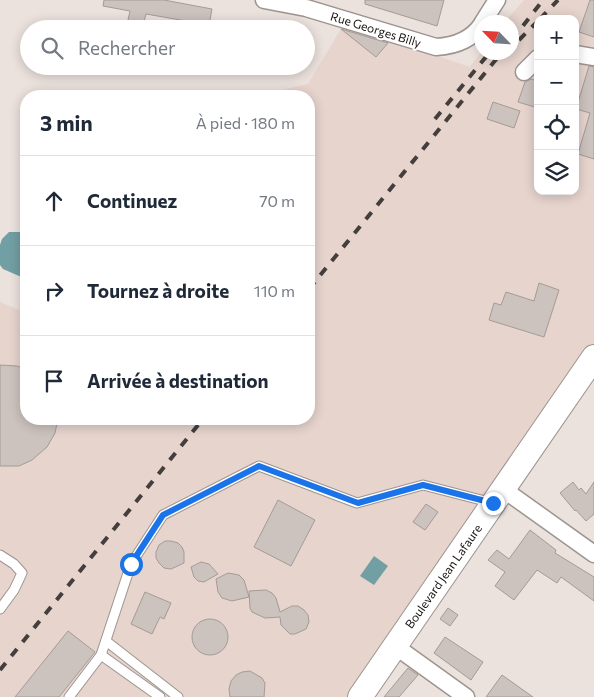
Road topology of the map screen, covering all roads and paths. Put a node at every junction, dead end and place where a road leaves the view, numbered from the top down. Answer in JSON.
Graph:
{"nodes":[{"id":1,"x":264,"y":0,"type":"edge"},
{"id":2,"x":497,"y":0,"type":"edge"},
{"id":3,"x":487,"y":15,"type":"edge"},
{"id":4,"x":474,"y":33,"type":"edge"},
{"id":5,"x":579,"y":55,"type":"edge"},
{"id":6,"x":594,"y":57,"type":"edge"},
{"id":7,"x":536,"y":60,"type":"edge"},
{"id":8,"x":524,"y":72,"type":"dead end"},
{"id":9,"x":590,"y":369,"type":"edge"},
{"id":10,"x":498,"y":496,"type":"junction"},
{"id":11,"x":594,"y":554,"type":"edge"},
{"id":12,"x":0,"y":555,"type":"edge"},
{"id":13,"x":0,"y":609,"type":"edge"},
{"id":14,"x":106,"y":642,"type":"junction"},
{"id":15,"x":395,"y":646,"type":"junction"},
{"id":16,"x":101,"y":655,"type":"junction"},
{"id":17,"x":69,"y":697,"type":"edge"},
{"id":18,"x":160,"y":697,"type":"edge"},
{"id":19,"x":178,"y":697,"type":"edge"},
{"id":20,"x":360,"y":697,"type":"edge"},
{"id":21,"x":466,"y":697,"type":"edge"}],
"edges":[{"from":1,"to":4,"type":"street","name":"Rue Georges Billy"},
{"from":2,"to":3,"type":"street","name":"Rue Georges Billy"},
{"from":5,"to":6,"type":"street"},
{"from":7,"to":8,"type":"street"},
{"from":9,"to":10,"type":"main road","name":"Boulevard Jean Lafaure"},
{"from":10,"to":11,"type":"street"},
{"from":10,"to":14,"type":"lane"},
{"from":10,"to":15,"type":"main road","name":"Boulevard Jean Lafaure"},
{"from":12,"to":13,"type":"lane"},
{"from":14,"to":16,"type":"lane"},
{"from":14,"to":19,"type":"lane"},
{"from":15,"to":20,"type":"main road","name":"Boulevard Jean Lafaure"},
{"from":15,"to":21,"type":"street"},
{"from":16,"to":17,"type":"lane"},
{"from":16,"to":18,"type":"lane"}]}
